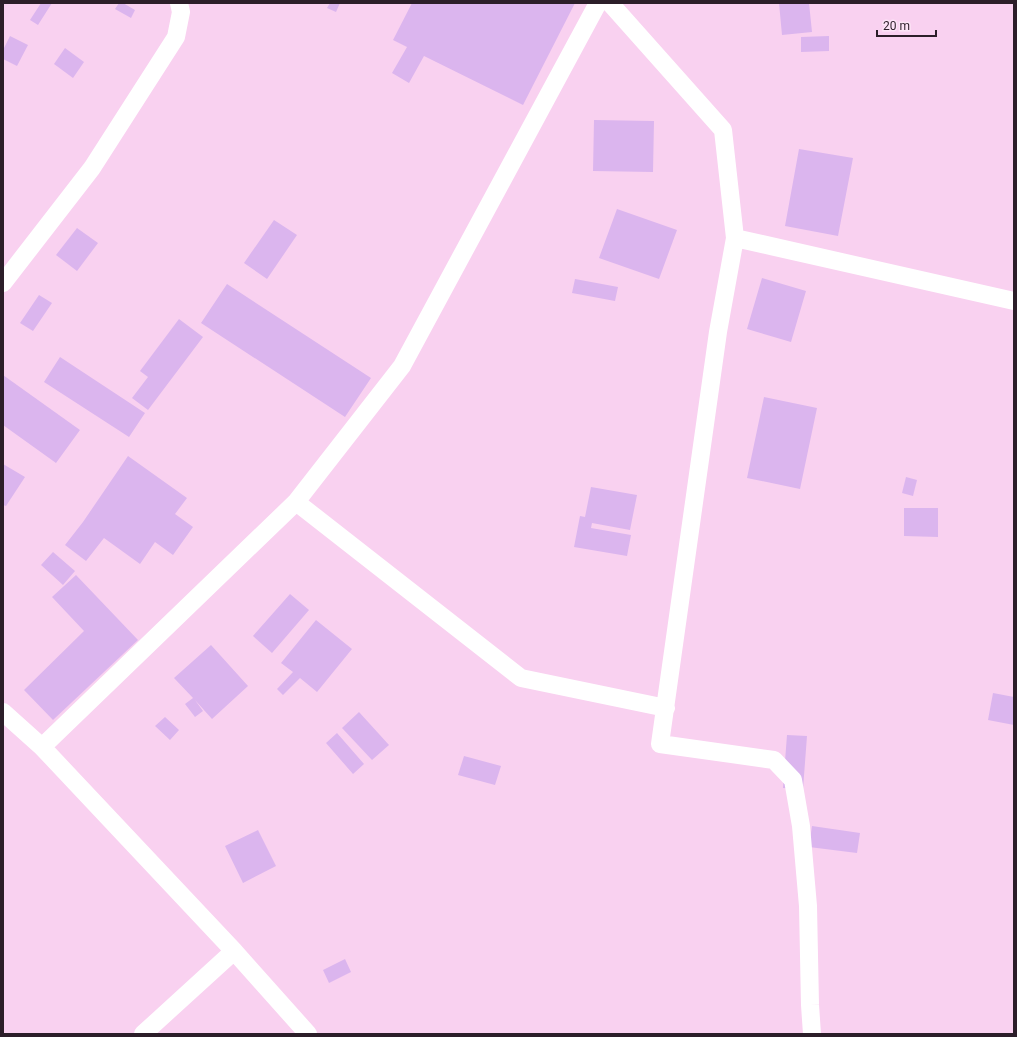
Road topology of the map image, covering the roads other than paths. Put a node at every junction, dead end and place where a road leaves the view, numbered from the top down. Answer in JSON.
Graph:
{"nodes":[{"id":1,"x":179,"y":3,"type":"edge"},
{"id":2,"x":598,"y":3,"type":"edge"},
{"id":3,"x":610,"y":3,"type":"edge"},
{"id":4,"x":735,"y":238,"type":"junction"},
{"id":5,"x":3,"y":283,"type":"edge"},
{"id":6,"x":1014,"y":300,"type":"edge"},
{"id":7,"x":296,"y":502,"type":"junction"},
{"id":8,"x":666,"y":708,"type":"junction"},
{"id":9,"x":3,"y":712,"type":"edge"},
{"id":10,"x":42,"y":747,"type":"junction"},
{"id":11,"x":234,"y":951,"type":"junction"},
{"id":12,"x":143,"y":1034,"type":"edge"},
{"id":13,"x":308,"y":1034,"type":"edge"},
{"id":14,"x":812,"y":1034,"type":"edge"}],
"edges":[{"from":1,"to":5,"type":"street"},
{"from":2,"to":7,"type":"street"},
{"from":3,"to":4,"type":"street"},
{"from":4,"to":6,"type":"street"},
{"from":4,"to":8,"type":"street"},
{"from":7,"to":8,"type":"street"},
{"from":7,"to":10,"type":"street"},
{"from":8,"to":14,"type":"street"},
{"from":9,"to":10,"type":"street"},
{"from":10,"to":11,"type":"street"},
{"from":11,"to":12,"type":"street"},
{"from":11,"to":13,"type":"street"}]}
